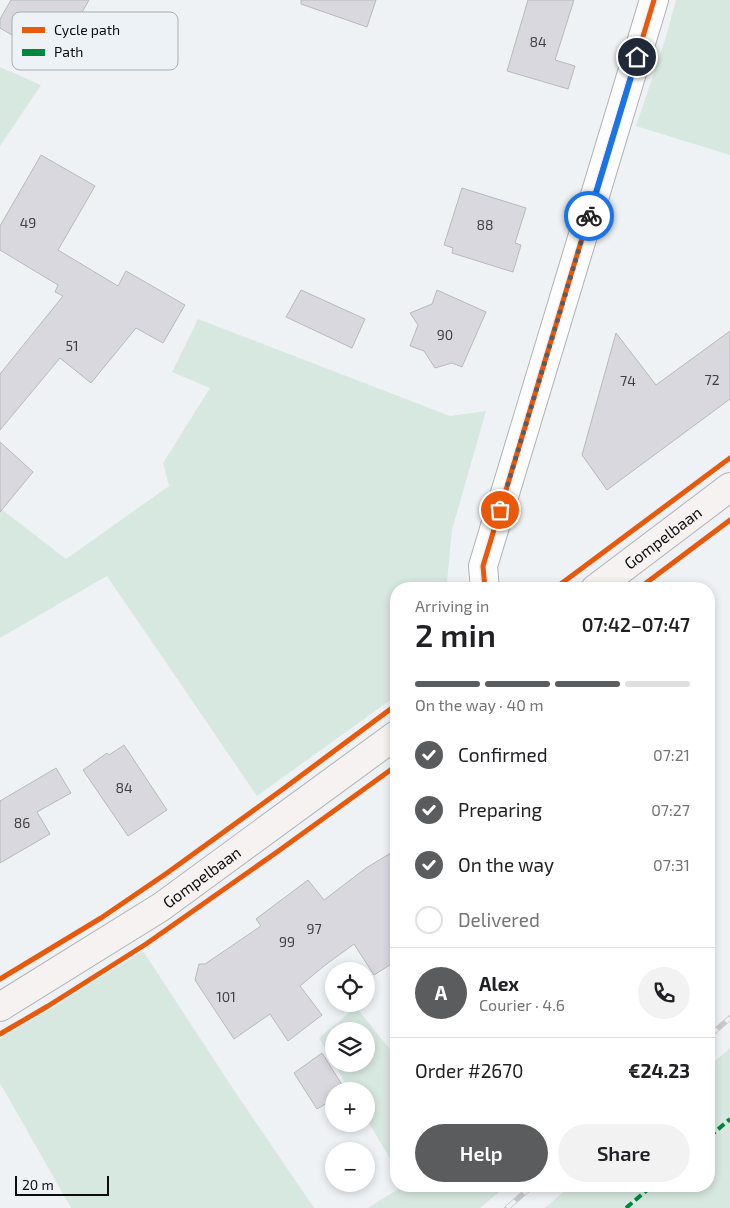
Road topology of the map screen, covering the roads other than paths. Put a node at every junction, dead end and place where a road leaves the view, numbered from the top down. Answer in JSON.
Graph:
{"nodes":[{"id":1,"x":654,"y":0,"type":"edge"},
{"id":2,"x":730,"y":487,"type":"edge"},
{"id":3,"x":485,"y":582,"type":"edge"},
{"id":4,"x":604,"y":582,"type":"edge"},
{"id":5,"x":390,"y":739,"type":"edge"},
{"id":6,"x":0,"y":1007,"type":"edge"}],
"edges":[{"from":1,"to":3,"type":"street"},
{"from":2,"to":4,"type":"street","name":"Gompelbaan"},
{"from":5,"to":6,"type":"street","name":"Gompelbaan"}]}
